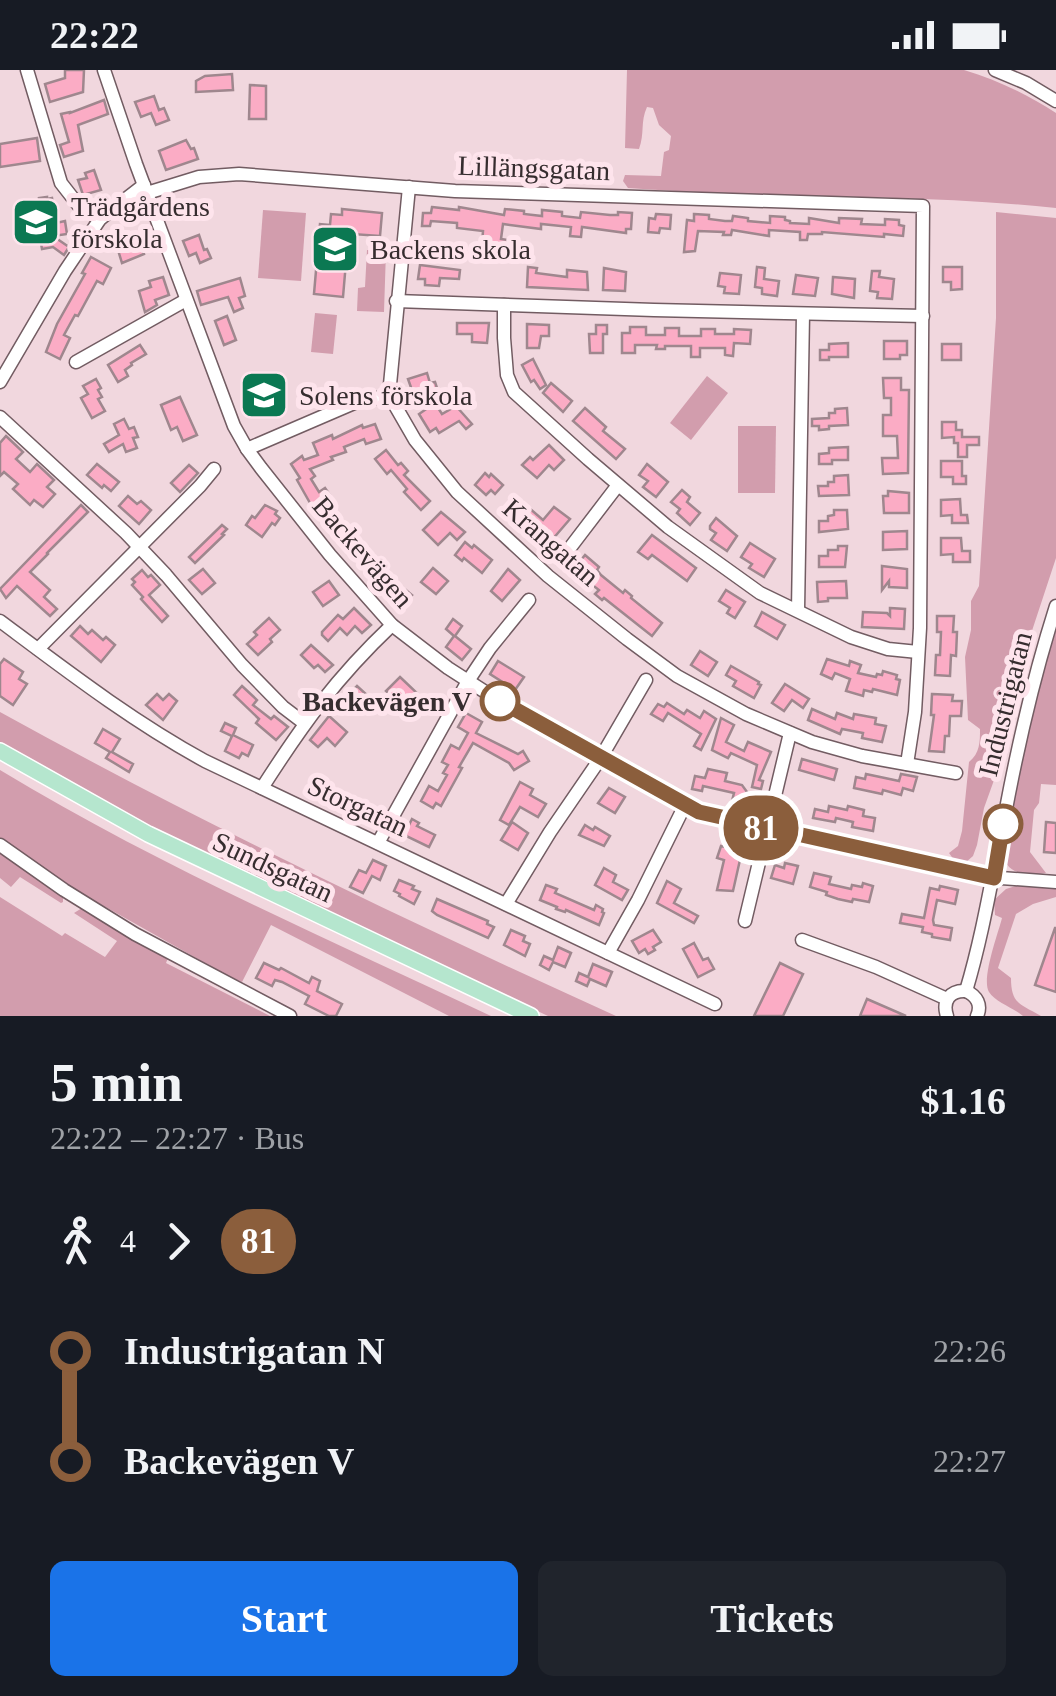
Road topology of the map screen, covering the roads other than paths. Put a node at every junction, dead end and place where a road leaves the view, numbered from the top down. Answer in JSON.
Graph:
{"nodes":[{"id":1,"x":27,"y":70,"type":"edge"},
{"id":2,"x":104,"y":70,"type":"edge"},
{"id":3,"x":994,"y":70,"type":"edge"},
{"id":4,"x":1056,"y":102,"type":"edge"},
{"id":5,"x":409,"y":187,"type":"junction"},
{"id":6,"x":145,"y":189,"type":"junction"},
{"id":7,"x":100,"y":220,"type":"junction"},
{"id":8,"x":186,"y":300,"type":"junction"},
{"id":9,"x":396,"y":300,"type":"junction"},
{"id":10,"x":504,"y":306,"type":"junction"},
{"id":11,"x":802,"y":314,"type":"junction"},
{"id":12,"x":923,"y":316,"type":"junction"},
{"id":13,"x":76,"y":362,"type":"dead end"},
{"id":14,"x":0,"y":382,"type":"edge"},
{"id":15,"x":389,"y":394,"type":"junction"},
{"id":16,"x":0,"y":417,"type":"edge"},
{"id":17,"x":247,"y":449,"type":"junction"},
{"id":18,"x":214,"y":469,"type":"dead end"},
{"id":19,"x":618,"y":484,"type":"junction"},
{"id":20,"x":139,"y":546,"type":"junction"},
{"id":21,"x":563,"y":557,"type":"dead end"},
{"id":22,"x":529,"y":600,"type":"dead end"},
{"id":23,"x":1056,"y":606,"type":"edge"},
{"id":24,"x":798,"y":610,"type":"junction"},
{"id":25,"x":0,"y":621,"type":"edge"},
{"id":26,"x":392,"y":625,"type":"junction"},
{"id":27,"x":38,"y":649,"type":"junction"},
{"id":28,"x":918,"y":652,"type":"junction"},
{"id":29,"x":646,"y":680,"type":"dead end"},
{"id":30,"x":468,"y":681,"type":"junction"},
{"id":31,"x":304,"y":723,"type":"junction"},
{"id":32,"x":790,"y":732,"type":"junction"},
{"id":33,"x":0,"y":751,"type":"edge"},
{"id":34,"x":600,"y":758,"type":"junction"},
{"id":35,"x":908,"y":764,"type":"junction"},
{"id":36,"x":956,"y":774,"type":"dead end"},
{"id":37,"x":262,"y":788,"type":"junction"},
{"id":38,"x":685,"y":805,"type":"junction"},
{"id":39,"x":765,"y":828,"type":"junction"},
{"id":40,"x":378,"y":843,"type":"junction"},
{"id":41,"x":0,"y":846,"type":"edge"},
{"id":42,"x":994,"y":878,"type":"junction"},
{"id":43,"x":1056,"y":882,"type":"edge"},
{"id":44,"x":506,"y":904,"type":"junction"},
{"id":45,"x":745,"y":920,"type":"dead end"},
{"id":46,"x":802,"y":940,"type":"dead end"},
{"id":47,"x":608,"y":953,"type":"junction"},
{"id":48,"x":966,"y":990,"type":"junction"},
{"id":49,"x":947,"y":999,"type":"junction"},
{"id":50,"x":714,"y":1004,"type":"dead end"},
{"id":51,"x":982,"y":1015,"type":"edge"},
{"id":52,"x":290,"y":1016,"type":"edge"},
{"id":53,"x":531,"y":1016,"type":"edge"},
{"id":54,"x":947,"y":1016,"type":"edge"}],
"edges":[{"from":1,"to":7,"type":"street"},
{"from":2,"to":6,"type":"street","name":"Backevägen"},
{"from":3,"to":4,"type":"street"},
{"from":5,"to":6,"type":"street","name":"Lillängsgatan"},
{"from":5,"to":9,"type":"street"},
{"from":5,"to":12,"type":"street","name":"Lillängsgatan"},
{"from":6,"to":7,"type":"street"},
{"from":6,"to":8,"type":"street","name":"Backevägen"},
{"from":7,"to":14,"type":"street"},
{"from":8,"to":13,"type":"street"},
{"from":8,"to":17,"type":"street","name":"Backevägen"},
{"from":9,"to":10,"type":"street"},
{"from":9,"to":15,"type":"street"},
{"from":10,"to":11,"type":"street"},
{"from":10,"to":19,"type":"street"},
{"from":11,"to":12,"type":"street"},
{"from":11,"to":24,"type":"street"},
{"from":12,"to":28,"type":"street"},
{"from":15,"to":17,"type":"street"},
{"from":15,"to":32,"type":"street","name":"Krangatan"},
{"from":16,"to":20,"type":"street"},
{"from":17,"to":26,"type":"street","name":"Backevägen"},
{"from":18,"to":20,"type":"street"},
{"from":19,"to":21,"type":"street"},
{"from":19,"to":24,"type":"street"},
{"from":20,"to":27,"type":"street"},
{"from":20,"to":31,"type":"street"},
{"from":22,"to":30,"type":"street"},
{"from":23,"to":42,"type":"street","name":"Industrigatan"},
{"from":24,"to":28,"type":"street"},
{"from":25,"to":27,"type":"street","name":"Storgatan"},
{"from":26,"to":30,"type":"street","name":"Backevägen"},
{"from":26,"to":31,"type":"street"},
{"from":27,"to":37,"type":"street","name":"Storgatan"},
{"from":28,"to":35,"type":"street"},
{"from":29,"to":34,"type":"street"},
{"from":30,"to":34,"type":"street","name":"Backevägen"},
{"from":30,"to":40,"type":"street"},
{"from":31,"to":37,"type":"street"},
{"from":32,"to":35,"type":"street","name":"Krangatan"},
{"from":32,"to":39,"type":"street"},
{"from":33,"to":53,"type":"main road","name":"Sundsgatan"},
{"from":34,"to":38,"type":"street","name":"Backevägen"},
{"from":34,"to":44,"type":"street"},
{"from":35,"to":36,"type":"street","name":"Krangatan"},
{"from":37,"to":40,"type":"street","name":"Storgatan"},
{"from":38,"to":39,"type":"street","name":"Backevägen"},
{"from":38,"to":47,"type":"street"},
{"from":39,"to":42,"type":"street","name":"Backevägen"},
{"from":39,"to":45,"type":"street"},
{"from":40,"to":44,"type":"street","name":"Storgatan"},
{"from":41,"to":52,"type":"street"},
{"from":42,"to":43,"type":"street","name":"Backevägen"},
{"from":42,"to":48,"type":"street","name":"Industrigatan"},
{"from":44,"to":47,"type":"street","name":"Storgatan"},
{"from":46,"to":49,"type":"street"},
{"from":47,"to":50,"type":"street","name":"Storgatan"},
{"from":48,"to":49,"type":"street"},
{"from":48,"to":51,"type":"street"},
{"from":49,"to":54,"type":"street"}]}
